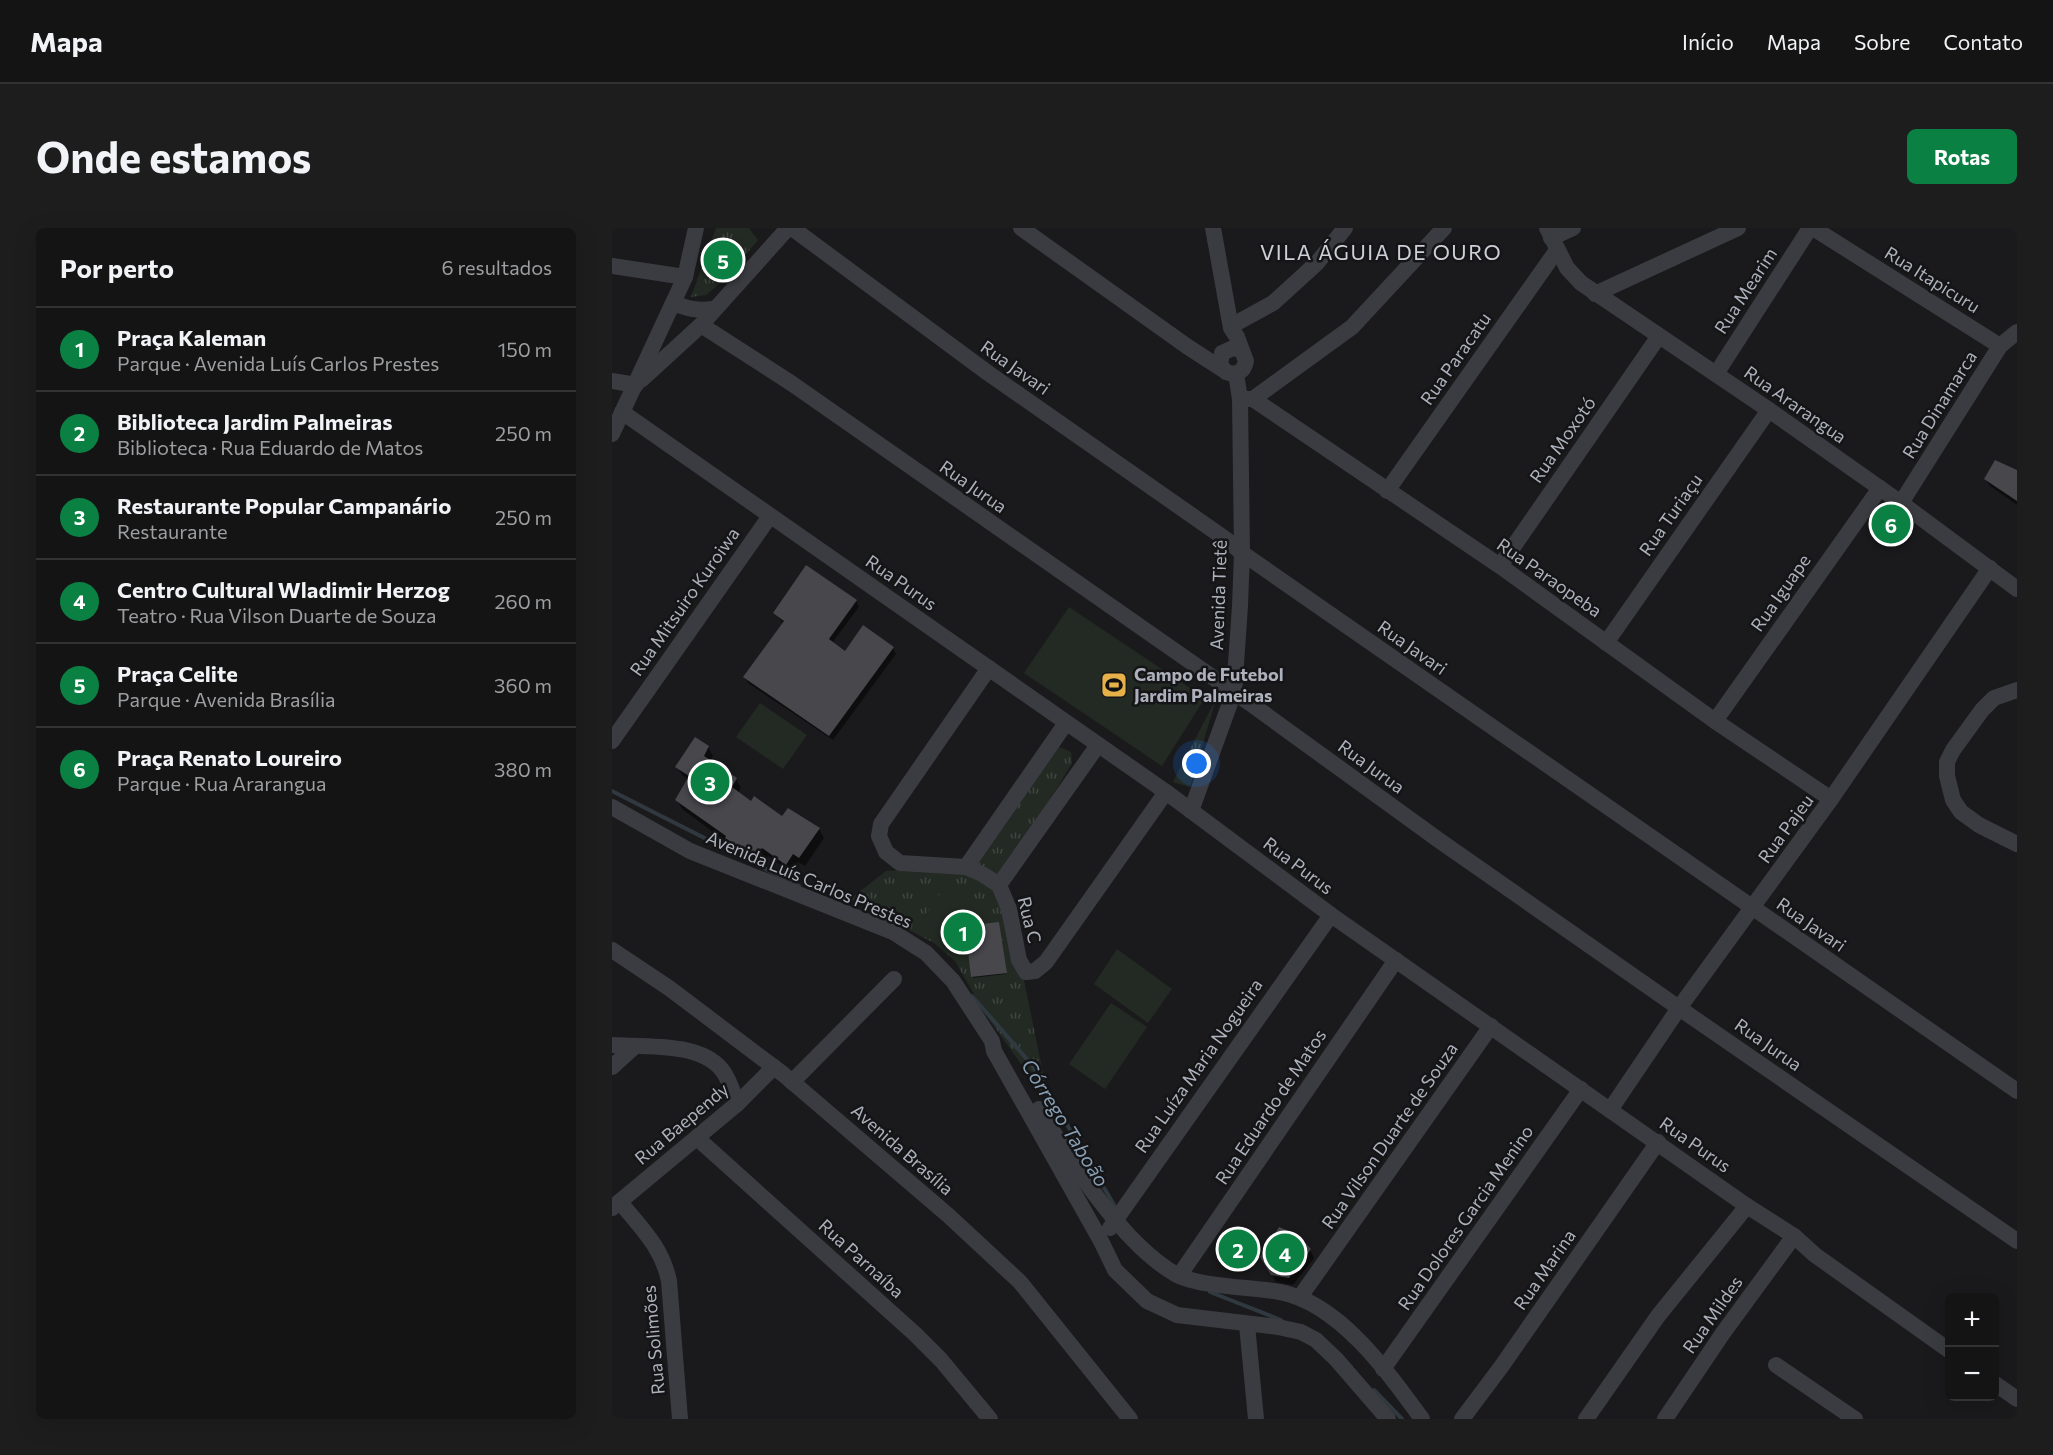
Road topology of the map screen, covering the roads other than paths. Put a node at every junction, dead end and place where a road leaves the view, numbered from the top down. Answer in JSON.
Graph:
{"nodes":[{"id":1,"x":696,"y":228,"type":"edge"},
{"id":2,"x":790,"y":228,"type":"edge"},
{"id":3,"x":1022,"y":228,"type":"edge"},
{"id":4,"x":1213,"y":228,"type":"edge"},
{"id":5,"x":1345,"y":228,"type":"edge"},
{"id":6,"x":1444,"y":228,"type":"edge"},
{"id":7,"x":1573,"y":228,"type":"edge"},
{"id":8,"x":1738,"y":228,"type":"edge"},
{"id":9,"x":1811,"y":228,"type":"edge"},
{"id":10,"x":1552,"y":239,"type":"edge"},
{"id":11,"x":612,"y":266,"type":"edge"},
{"id":12,"x":685,"y":277,"type":"junction"},
{"id":13,"x":1595,"y":294,"type":"junction"},
{"id":14,"x":673,"y":303,"type":"junction"},
{"id":15,"x":714,"y":309,"type":"junction"},
{"id":16,"x":701,"y":325,"type":"junction"},
{"id":17,"x":1231,"y":327,"type":"junction"},
{"id":18,"x":2017,"y":332,"type":"edge"},
{"id":19,"x":1659,"y":336,"type":"junction"},
{"id":20,"x":2000,"y":346,"type":"junction"},
{"id":21,"x":1233,"y":350,"type":"junction"},
{"id":22,"x":1195,"y":352,"type":"junction"},
{"id":23,"x":1229,"y":371,"type":"junction"},
{"id":24,"x":1716,"y":374,"type":"junction"},
{"id":25,"x":612,"y":381,"type":"edge"},
{"id":26,"x":636,"y":385,"type":"junction"},
{"id":27,"x":1247,"y":399,"type":"junction"},
{"id":28,"x":1769,"y":410,"type":"junction"},
{"id":29,"x":622,"y":412,"type":"junction"},
{"id":30,"x":612,"y":434,"type":"edge"},
{"id":31,"x":1880,"y":488,"type":"junction"},
{"id":32,"x":1387,"y":491,"type":"junction"},
{"id":33,"x":1901,"y":503,"type":"junction"},
{"id":34,"x":770,"y":516,"type":"junction"},
{"id":35,"x":1242,"y":553,"type":"junction"},
{"id":36,"x":1500,"y":566,"type":"junction"},
{"id":37,"x":1990,"y":568,"type":"junction"},
{"id":38,"x":2017,"y":589,"type":"edge"},
{"id":39,"x":1606,"y":643,"type":"junction"},
{"id":40,"x":989,"y":668,"type":"junction"},
{"id":41,"x":2017,"y":690,"type":"edge"},
{"id":42,"x":1234,"y":692,"type":"junction"},
{"id":43,"x":1715,"y":721,"type":"junction"},
{"id":44,"x":1066,"y":723,"type":"junction"},
{"id":45,"x":612,"y":741,"type":"edge"},
{"id":46,"x":1098,"y":745,"type":"junction"},
{"id":47,"x":1166,"y":792,"type":"junction"},
{"id":48,"x":1831,"y":799,"type":"junction"},
{"id":49,"x":612,"y":807,"type":"edge"},
{"id":50,"x":1191,"y":811,"type":"junction"},
{"id":51,"x":2017,"y":844,"type":"edge"},
{"id":52,"x":966,"y":867,"type":"junction"},
{"id":53,"x":999,"y":885,"type":"junction"},
{"id":54,"x":1752,"y":908,"type":"junction"},
{"id":55,"x":1331,"y":915,"type":"junction"},
{"id":56,"x":612,"y":950,"type":"edge"},
{"id":57,"x":1396,"y":960,"type":"junction"},
{"id":58,"x":894,"y":979,"type":"dead end"},
{"id":59,"x":1679,"y":1008,"type":"junction"},
{"id":60,"x":1491,"y":1026,"type":"junction"},
{"id":61,"x":992,"y":1041,"type":"junction"},
{"id":62,"x":612,"y":1045,"type":"edge"},
{"id":63,"x":635,"y":1046,"type":"junction"},
{"id":64,"x":612,"y":1067,"type":"edge"},
{"id":65,"x":774,"y":1067,"type":"junction"},
{"id":66,"x":792,"y":1082,"type":"junction"},
{"id":67,"x":1581,"y":1089,"type":"junction"},
{"id":68,"x":2017,"y":1091,"type":"edge"},
{"id":69,"x":737,"y":1104,"type":"junction"},
{"id":70,"x":1610,"y":1110,"type":"junction"},
{"id":71,"x":697,"y":1138,"type":"junction"},
{"id":72,"x":1658,"y":1142,"type":"junction"},
{"id":73,"x":616,"y":1205,"type":"edge"},
{"id":74,"x":1747,"y":1206,"type":"junction"},
{"id":75,"x":1114,"y":1221,"type":"junction"},
{"id":76,"x":1794,"y":1236,"type":"junction"},
{"id":77,"x":1101,"y":1241,"type":"junction"},
{"id":78,"x":2017,"y":1241,"type":"edge"},
{"id":79,"x":1179,"y":1276,"type":"junction"},
{"id":80,"x":1300,"y":1297,"type":"junction"},
{"id":81,"x":1247,"y":1325,"type":"junction"},
{"id":82,"x":1945,"y":1347,"type":"edge"},
{"id":83,"x":1776,"y":1365,"type":"dead end"},
{"id":84,"x":1383,"y":1369,"type":"junction"},
{"id":85,"x":1999,"y":1386,"type":"edge"},
{"id":86,"x":2017,"y":1399,"type":"edge"},
{"id":87,"x":680,"y":1419,"type":"edge"},
{"id":88,"x":990,"y":1419,"type":"edge"},
{"id":89,"x":1130,"y":1419,"type":"edge"},
{"id":90,"x":1256,"y":1419,"type":"edge"},
{"id":91,"x":1388,"y":1419,"type":"edge"},
{"id":92,"x":1422,"y":1419,"type":"edge"},
{"id":93,"x":1462,"y":1419,"type":"edge"},
{"id":94,"x":1586,"y":1419,"type":"edge"},
{"id":95,"x":1665,"y":1419,"type":"edge"},
{"id":96,"x":1855,"y":1419,"type":"edge"}],
"edges":[{"from":1,"to":12,"type":"street"},
{"from":2,"to":15,"type":"street"},
{"from":2,"to":35,"type":"street","name":"Rua Javari"},
{"from":3,"to":22,"type":"street"},
{"from":4,"to":17,"type":"street"},
{"from":5,"to":17,"type":"street"},
{"from":6,"to":27,"type":"street"},
{"from":7,"to":10,"type":"street"},
{"from":8,"to":13,"type":"street"},
{"from":9,"to":20,"type":"street","name":"Rua Itapicuru"},
{"from":9,"to":24,"type":"street","name":"Rua Mearim"},
{"from":10,"to":13,"type":"street","name":"Rua Ararangua"},
{"from":10,"to":32,"type":"street","name":"Rua Paracatu"},
{"from":11,"to":12,"type":"street"},
{"from":12,"to":14,"type":"street"},
{"from":13,"to":19,"type":"street","name":"Rua Ararangua"},
{"from":14,"to":15,"type":"street"},
{"from":14,"to":26,"type":"street"},
{"from":15,"to":16,"type":"street"},
{"from":16,"to":26,"type":"street"},
{"from":16,"to":42,"type":"street","name":"Rua Jurua"},
{"from":17,"to":21,"type":"street"},
{"from":18,"to":20,"type":"street","name":"Rua Dinamarca"},
{"from":19,"to":24,"type":"street","name":"Rua Ararangua"},
{"from":19,"to":36,"type":"street","name":"Rua Moxotó"},
{"from":20,"to":33,"type":"street","name":"Rua Dinamarca"},
{"from":21,"to":22,"type":"street"},
{"from":21,"to":23,"type":"street"},
{"from":21,"to":23,"type":"street"},
{"from":22,"to":23,"type":"street"},
{"from":23,"to":27,"type":"street","name":"Avenida Tietê"},
{"from":24,"to":28,"type":"street","name":"Rua Ararangua"},
{"from":25,"to":26,"type":"street"},
{"from":26,"to":29,"type":"street"},
{"from":27,"to":32,"type":"street","name":"Rua Paraopeba"},
{"from":27,"to":35,"type":"street","name":"Avenida Tietê"},
{"from":28,"to":31,"type":"street","name":"Rua Ararangua"},
{"from":28,"to":39,"type":"street","name":"Rua Turiaçu"},
{"from":29,"to":30,"type":"street"},
{"from":29,"to":34,"type":"street","name":"Rua Purus"},
{"from":31,"to":33,"type":"street","name":"Rua Ararangua"},
{"from":31,"to":43,"type":"street","name":"Rua Iguape"},
{"from":32,"to":36,"type":"street","name":"Rua Paraopeba"},
{"from":33,"to":37,"type":"street","name":"Rua Ararangua"},
{"from":34,"to":40,"type":"street","name":"Rua Purus"},
{"from":34,"to":45,"type":"street","name":"Rua Mitsuiro Kuroiwa"},
{"from":35,"to":42,"type":"street","name":"Avenida Tietê"},
{"from":35,"to":54,"type":"street","name":"Rua Javari"},
{"from":36,"to":39,"type":"street","name":"Rua Paraopeba"},
{"from":37,"to":38,"type":"street","name":"Rua Ararangua"},
{"from":37,"to":48,"type":"street","name":"Rua Pajeu"},
{"from":39,"to":43,"type":"street","name":"Rua Paraopeba"},
{"from":40,"to":44,"type":"street","name":"Rua Purus"},
{"from":40,"to":52,"type":"street","name":"Rua C"},
{"from":41,"to":51,"type":"street"},
{"from":42,"to":50,"type":"street","name":"Avenida Tietê"},
{"from":42,"to":59,"type":"street","name":"Rua Jurua"},
{"from":43,"to":48,"type":"street","name":"Rua Paraopeba"},
{"from":44,"to":46,"type":"street","name":"Rua Purus"},
{"from":44,"to":52,"type":"street"},
{"from":46,"to":47,"type":"street","name":"Rua Purus"},
{"from":46,"to":53,"type":"street"},
{"from":47,"to":50,"type":"street","name":"Rua Purus"},
{"from":47,"to":53,"type":"street","name":"Rua C"},
{"from":48,"to":54,"type":"street","name":"Rua Pajeu"},
{"from":49,"to":61,"type":"street","name":"Avenida Luís Carlos Prestes"},
{"from":50,"to":55,"type":"street","name":"Rua Purus"},
{"from":52,"to":53,"type":"street","name":"Rua C"},
{"from":54,"to":59,"type":"street","name":"Rua Pajeu"},
{"from":54,"to":68,"type":"street","name":"Rua Javari"},
{"from":55,"to":57,"type":"street","name":"Rua Purus"},
{"from":55,"to":75,"type":"street","name":"Rua Luíza Maria Nogueira"},
{"from":56,"to":65,"type":"street","name":"Avenida Brasília"},
{"from":57,"to":60,"type":"street","name":"Rua Purus"},
{"from":57,"to":79,"type":"street","name":"Rua Eduardo de Matos"},
{"from":58,"to":66,"type":"street"},
{"from":59,"to":70,"type":"street","name":"Rua Pajeu"},
{"from":59,"to":78,"type":"street","name":"Rua Jurua"},
{"from":60,"to":67,"type":"street","name":"Rua Purus"},
{"from":60,"to":80,"type":"street","name":"Rua Vilson Duarte de Souza"},
{"from":61,"to":75,"type":"street","name":"Avenida Luís Carlos Prestes"},
{"from":61,"to":77,"type":"street","name":"Avenida Luís Carlos Prestes"},
{"from":62,"to":63,"type":"street"},
{"from":63,"to":64,"type":"street"},
{"from":63,"to":69,"type":"street"},
{"from":65,"to":66,"type":"street","name":"Avenida Brasília"},
{"from":65,"to":69,"type":"street","name":"Rua Baependy"},
{"from":66,"to":89,"type":"street","name":"Avenida Brasília"},
{"from":67,"to":70,"type":"street","name":"Rua Purus"},
{"from":67,"to":84,"type":"street","name":"Rua Dolores Garcia Menino"},
{"from":69,"to":71,"type":"street","name":"Rua Baependy"},
{"from":70,"to":72,"type":"street","name":"Rua Purus"},
{"from":71,"to":73,"type":"street","name":"Rua Baependy"},
{"from":71,"to":88,"type":"street","name":"Rua Parnaíba"},
{"from":72,"to":74,"type":"street","name":"Rua Purus"},
{"from":72,"to":93,"type":"street","name":"Rua Marina"},
{"from":73,"to":87,"type":"street","name":"Rua Solimões"},
{"from":74,"to":76,"type":"street","name":"Rua Purus"},
{"from":74,"to":94,"type":"street"},
{"from":75,"to":77,"type":"street","name":"Rua Luíza Maria Nogueira"},
{"from":75,"to":79,"type":"street","name":"Avenida Luís Carlos Prestes"},
{"from":76,"to":82,"type":"street","name":"Rua Purus"},
{"from":76,"to":95,"type":"street","name":"Rua Mildes"},
{"from":77,"to":81,"type":"street","name":"Avenida Luís Carlos Prestes"},
{"from":79,"to":80,"type":"street","name":"Avenida Luís Carlos Prestes"},
{"from":80,"to":84,"type":"street","name":"Avenida Luís Carlos Prestes"},
{"from":81,"to":90,"type":"street"},
{"from":81,"to":91,"type":"street","name":"Avenida Luís Carlos Prestes"},
{"from":83,"to":96,"type":"street"},
{"from":84,"to":92,"type":"street","name":"Avenida Luís Carlos Prestes"},
{"from":85,"to":86,"type":"street"}]}
